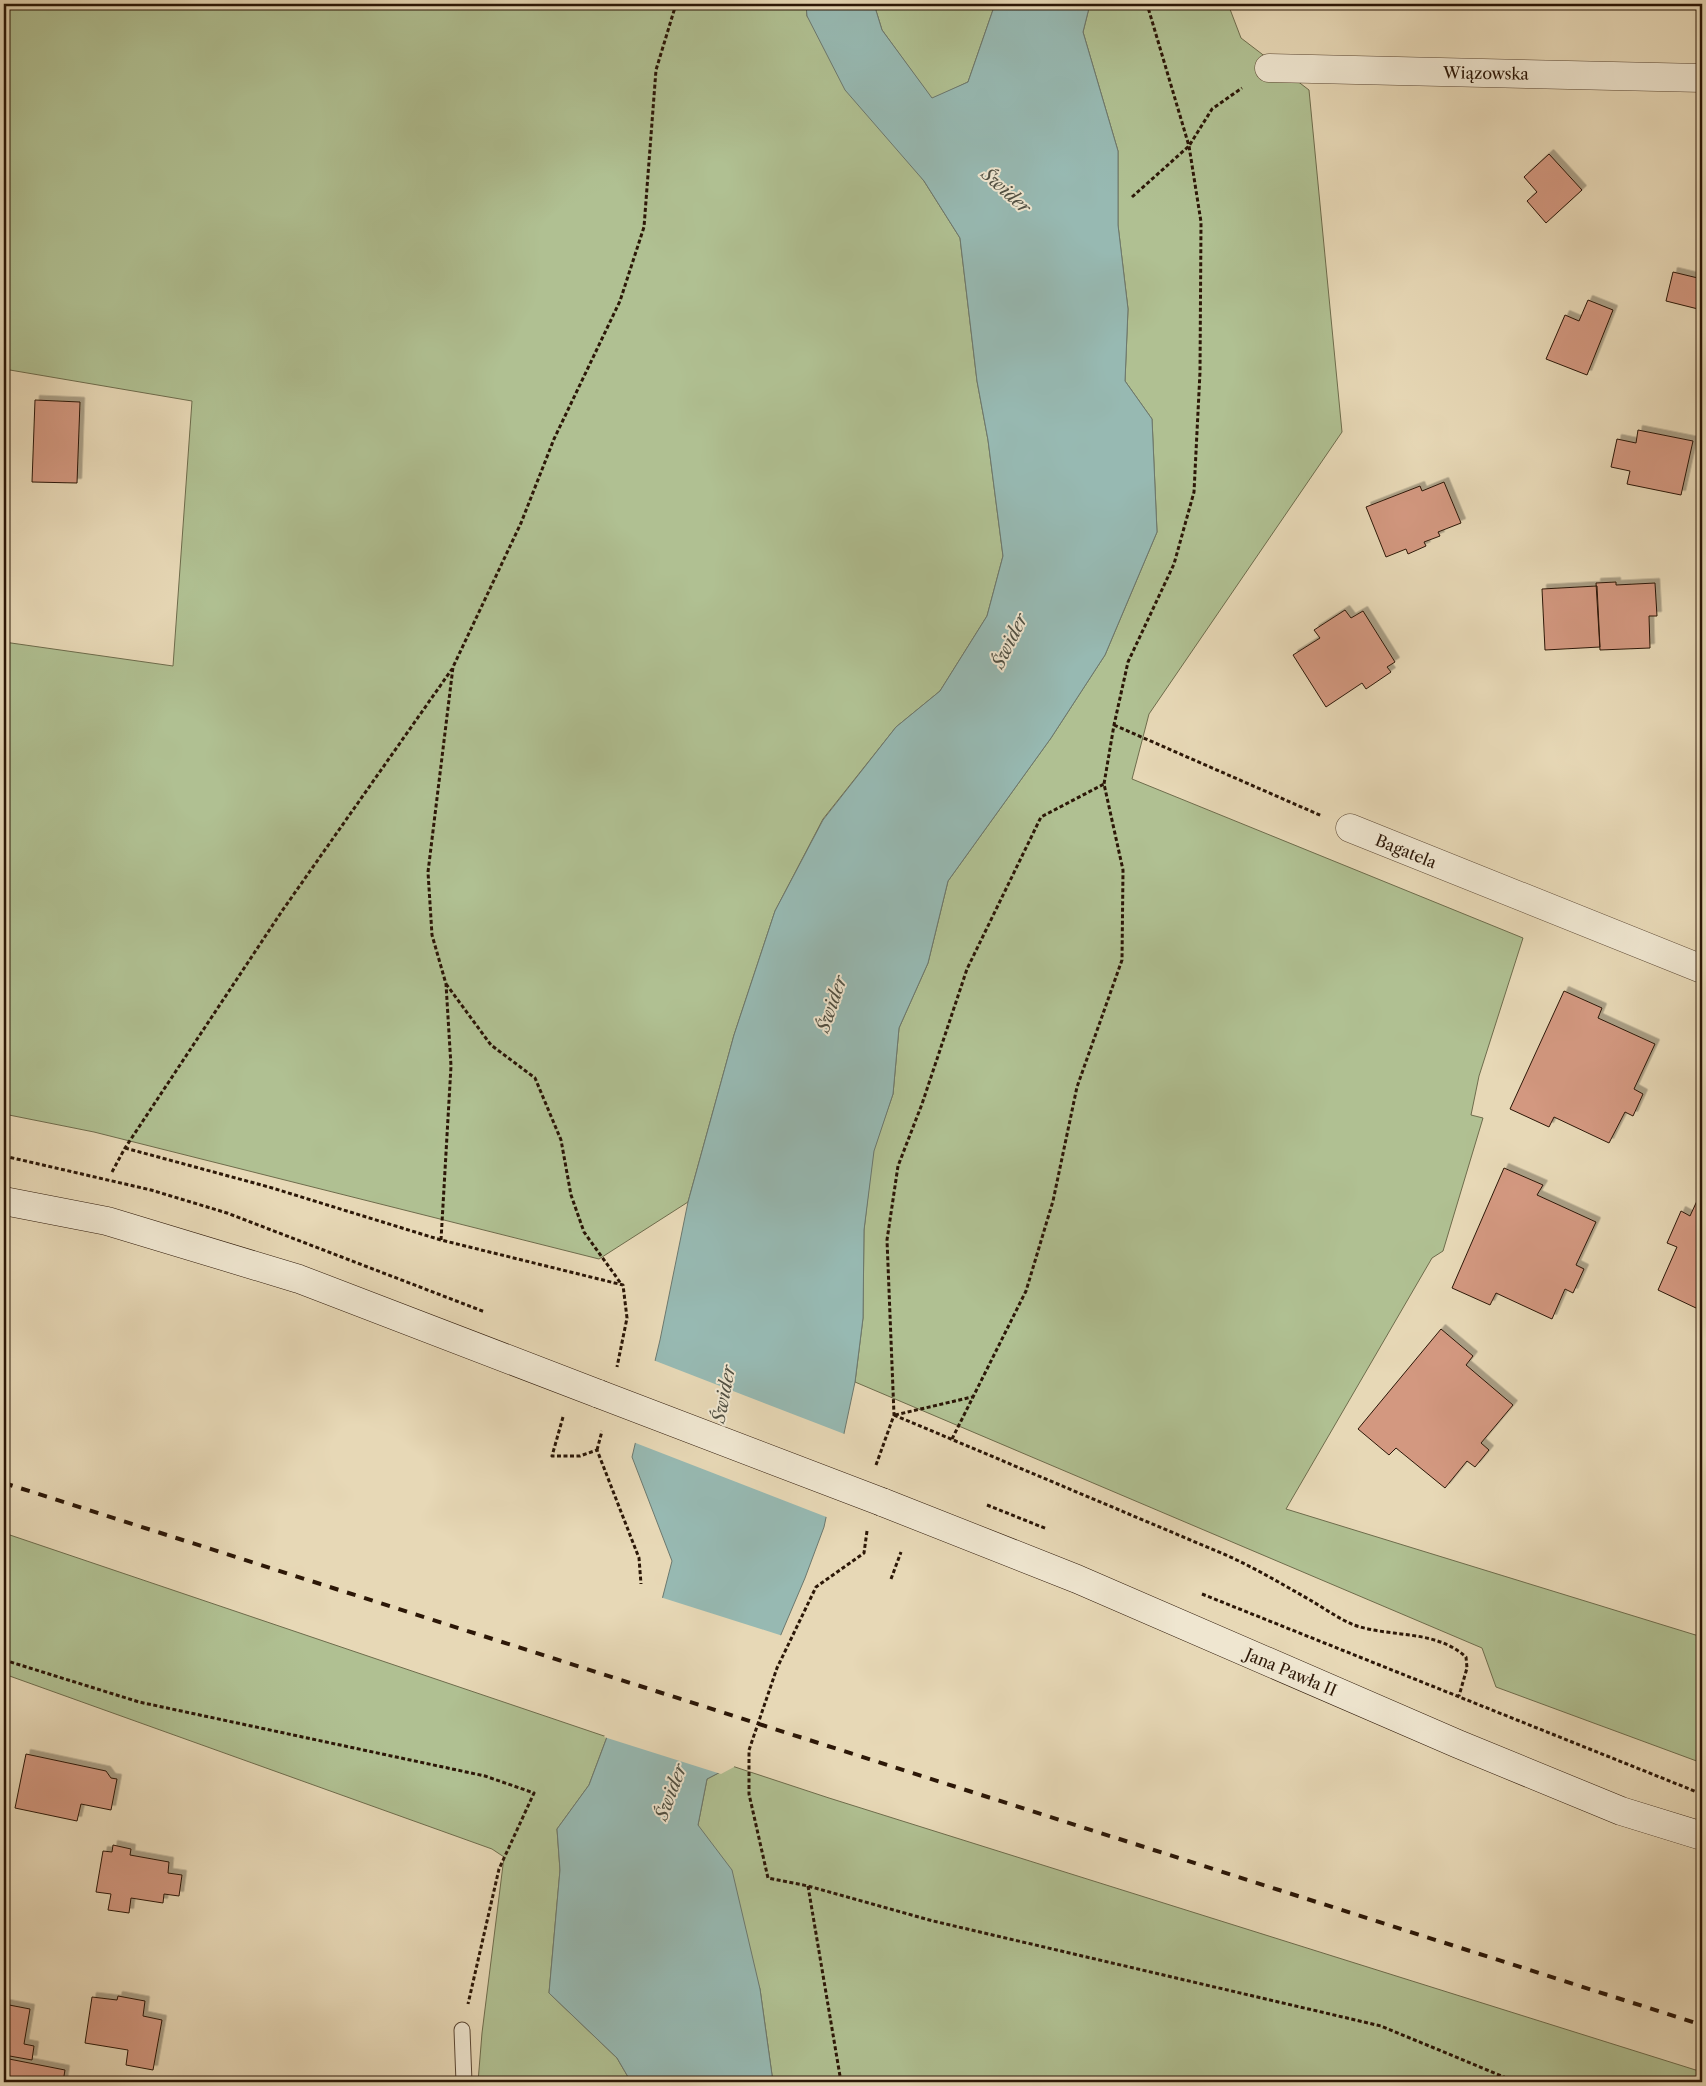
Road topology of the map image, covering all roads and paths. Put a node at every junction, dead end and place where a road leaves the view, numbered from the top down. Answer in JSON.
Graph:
{"nodes":[{"id":1,"x":676,"y":4,"type":"edge"},
{"id":2,"x":1147,"y":4,"type":"edge"},
{"id":3,"x":1269,"y":68,"type":"joint"},
{"id":4,"x":1702,"y":78,"type":"edge"},
{"id":5,"x":1189,"y":146,"type":"junction"},
{"id":6,"x":1132,"y":197,"type":"dead end"},
{"id":7,"x":453,"y":667,"type":"junction"},
{"id":8,"x":1114,"y":726,"type":"junction"},
{"id":9,"x":1104,"y":784,"type":"junction"},
{"id":10,"x":1350,"y":828,"type":"joint"},
{"id":11,"x":1702,"y":969,"type":"edge"},
{"id":12,"x":446,"y":984,"type":"junction"},
{"id":13,"x":125,"y":1148,"type":"junction"},
{"id":14,"x":112,"y":1172,"type":"dead end"},
{"id":15,"x":4,"y":1201,"type":"edge"},
{"id":16,"x":441,"y":1240,"type":"junction"},
{"id":17,"x":623,"y":1285,"type":"junction"},
{"id":18,"x":616,"y":1368,"type":"dead end"},
{"id":19,"x":972,"y":1397,"type":"junction"},
{"id":20,"x":894,"y":1415,"type":"junction"},
{"id":21,"x":563,"y":1417,"type":"dead end"},
{"id":22,"x":604,"y":1423,"type":"dead end"},
{"id":23,"x":952,"y":1439,"type":"junction"},
{"id":24,"x":597,"y":1450,"type":"junction"},
{"id":25,"x":901,"y":1552,"type":"dead end"},
{"id":26,"x":864,"y":1553,"type":"dead end"},
{"id":27,"x":891,"y":1579,"type":"dead end"},
{"id":28,"x":641,"y":1584,"type":"dead end"},
{"id":29,"x":4,"y":1660,"type":"edge"},
{"id":30,"x":1702,"y":1794,"type":"edge"},
{"id":31,"x":1702,"y":1836,"type":"edge"},
{"id":32,"x":808,"y":1886,"type":"junction"},
{"id":33,"x":462,"y":2030,"type":"joint"},
{"id":34,"x":464,"y":2082,"type":"edge"},
{"id":35,"x":842,"y":2082,"type":"edge"},
{"id":36,"x":1516,"y":2082,"type":"edge"}],
"edges":[{"from":1,"to":7,"type":"path"},
{"from":2,"to":5,"type":"path"},
{"from":3,"to":4,"type":"main road","name":"Wiązowska"},
{"from":3,"to":5,"type":"path"},
{"from":5,"to":6,"type":"path"},
{"from":5,"to":8,"type":"path"},
{"from":7,"to":12,"type":"path"},
{"from":7,"to":13,"type":"path"},
{"from":8,"to":9,"type":"path"},
{"from":8,"to":10,"type":"path"},
{"from":9,"to":19,"type":"path"},
{"from":9,"to":20,"type":"path"},
{"from":10,"to":11,"type":"main road","name":"Bagatela"},
{"from":12,"to":16,"type":"path"},
{"from":12,"to":17,"type":"path"},
{"from":13,"to":14,"type":"path"},
{"from":13,"to":16,"type":"path"},
{"from":15,"to":31,"type":"main road","name":"Jana Pawła II","bridge":true},
{"from":16,"to":17,"type":"path"},
{"from":17,"to":18,"type":"path"},
{"from":19,"to":20,"type":"path"},
{"from":19,"to":23,"type":"path"},
{"from":20,"to":23,"type":"path"},
{"from":21,"to":24,"type":"path"},
{"from":22,"to":24,"type":"path"},
{"from":23,"to":30,"type":"path"},
{"from":24,"to":28,"type":"path"},
{"from":25,"to":27,"type":"path"},
{"from":26,"to":32,"type":"path"},
{"from":29,"to":33,"type":"path"},
{"from":32,"to":35,"type":"path"},
{"from":32,"to":36,"type":"path"},
{"from":33,"to":34,"type":"lane"}]}
